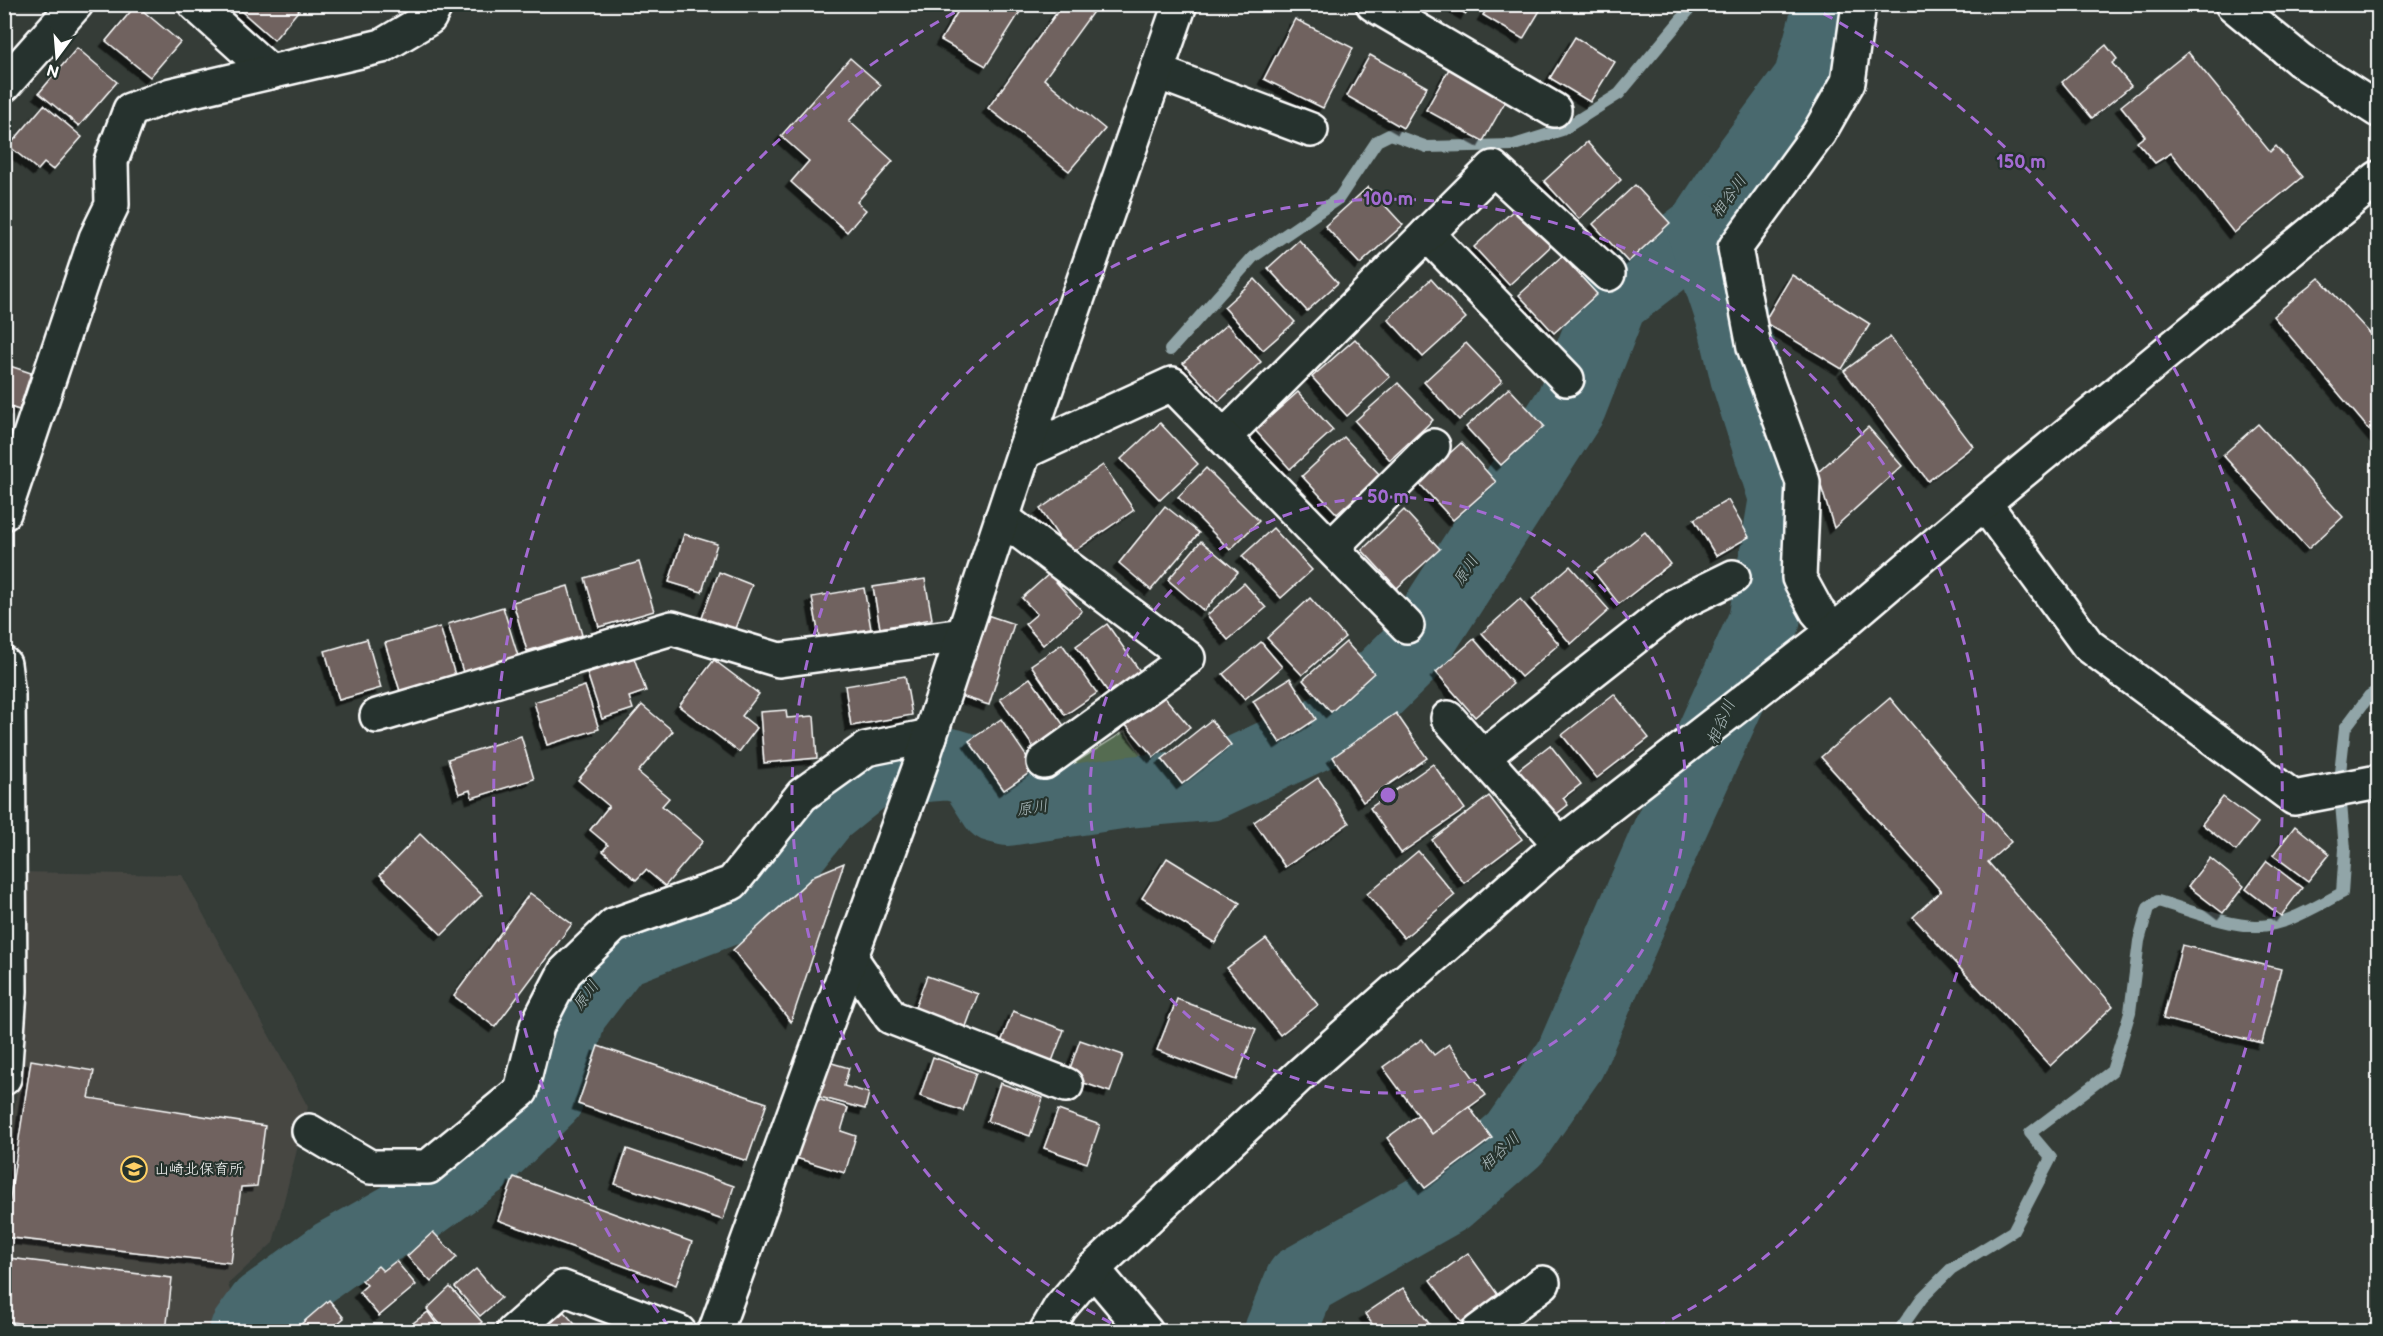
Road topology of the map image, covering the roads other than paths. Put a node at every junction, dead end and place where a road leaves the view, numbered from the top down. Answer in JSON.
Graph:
{"nodes":[{"id":1,"x":76,"y":4,"type":"edge"},
{"id":2,"x":195,"y":4,"type":"edge"},
{"id":3,"x":436,"y":4,"type":"edge"},
{"id":4,"x":1180,"y":4,"type":"edge"},
{"id":5,"x":1373,"y":4,"type":"edge"},
{"id":6,"x":1859,"y":4,"type":"edge"},
{"id":7,"x":2232,"y":4,"type":"edge"},
{"id":8,"x":270,"y":72,"type":"junction"},
{"id":9,"x":1157,"y":72,"type":"junction"},
{"id":10,"x":4,"y":85,"type":"edge"},
{"id":11,"x":1554,"y":110,"type":"dead end"},
{"id":12,"x":2379,"y":110,"type":"edge"},
{"id":13,"x":1311,"y":130,"type":"dead end"},
{"id":14,"x":2379,"y":178,"type":"edge"},
{"id":15,"x":1427,"y":234,"type":"junction"},
{"id":16,"x":1608,"y":274,"type":"dead end"},
{"id":17,"x":1567,"y":379,"type":"dead end"},
{"id":18,"x":1224,"y":437,"type":"junction"},
{"id":19,"x":1433,"y":446,"type":"dead end"},
{"id":20,"x":1024,"y":452,"type":"junction"},
{"id":21,"x":1984,"y":503,"type":"junction"},
{"id":22,"x":4,"y":513,"type":"edge"},
{"id":23,"x":1002,"y":518,"type":"junction"},
{"id":24,"x":1332,"y":547,"type":"junction"},
{"id":25,"x":1734,"y":577,"type":"dead end"},
{"id":26,"x":1407,"y":626,"type":"dead end"},
{"id":27,"x":1834,"y":631,"type":"junction"},
{"id":28,"x":963,"y":635,"type":"junction"},
{"id":29,"x":4,"y":664,"type":"edge"},
{"id":30,"x":377,"y":716,"type":"dead end"},
{"id":31,"x":1448,"y":718,"type":"dead end"},
{"id":32,"x":928,"y":741,"type":"junction"},
{"id":33,"x":1483,"y":757,"type":"junction"},
{"id":34,"x":1044,"y":762,"type":"dead end"},
{"id":35,"x":2379,"y":782,"type":"edge"},
{"id":36,"x":1560,"y":844,"type":"junction"},
{"id":37,"x":850,"y":957,"type":"junction"},
{"id":38,"x":4,"y":1078,"type":"edge"},
{"id":39,"x":1066,"y":1085,"type":"dead end"},
{"id":40,"x":309,"y":1131,"type":"dead end"},
{"id":41,"x":1094,"y":1269,"type":"junction"},
{"id":42,"x":1543,"y":1283,"type":"dead end"},
{"id":43,"x":513,"y":1332,"type":"edge"},
{"id":44,"x":680,"y":1332,"type":"edge"},
{"id":45,"x":715,"y":1332,"type":"edge"},
{"id":46,"x":1046,"y":1332,"type":"edge"},
{"id":47,"x":1146,"y":1332,"type":"edge"},
{"id":48,"x":1478,"y":1332,"type":"edge"}],
"edges":[{"from":1,"to":10,"type":"street"},
{"from":2,"to":8,"type":"street"},
{"from":3,"to":8,"type":"street"},
{"from":4,"to":9,"type":"street"},
{"from":5,"to":11,"type":"street"},
{"from":6,"to":27,"type":"street"},
{"from":7,"to":12,"type":"street"},
{"from":8,"to":22,"type":"street"},
{"from":9,"to":13,"type":"street"},
{"from":9,"to":20,"type":"street"},
{"from":14,"to":21,"type":"street"},
{"from":15,"to":16,"type":"street"},
{"from":15,"to":17,"type":"street"},
{"from":15,"to":18,"type":"street"},
{"from":18,"to":20,"type":"street"},
{"from":18,"to":24,"type":"street"},
{"from":19,"to":24,"type":"street"},
{"from":20,"to":23,"type":"street"},
{"from":21,"to":27,"type":"street"},
{"from":21,"to":35,"type":"street"},
{"from":23,"to":28,"type":"street"},
{"from":23,"to":34,"type":"street"},
{"from":24,"to":26,"type":"street"},
{"from":25,"to":33,"type":"street"},
{"from":27,"to":36,"type":"street"},
{"from":28,"to":30,"type":"street"},
{"from":28,"to":32,"type":"street"},
{"from":29,"to":38,"type":"street"},
{"from":31,"to":33,"type":"street"},
{"from":32,"to":37,"type":"street"},
{"from":32,"to":40,"type":"street"},
{"from":33,"to":36,"type":"street"},
{"from":36,"to":41,"type":"street"},
{"from":37,"to":39,"type":"street"},
{"from":37,"to":45,"type":"street"},
{"from":41,"to":46,"type":"street"},
{"from":41,"to":47,"type":"street"},
{"from":42,"to":48,"type":"street"},
{"from":43,"to":44,"type":"street"}]}
